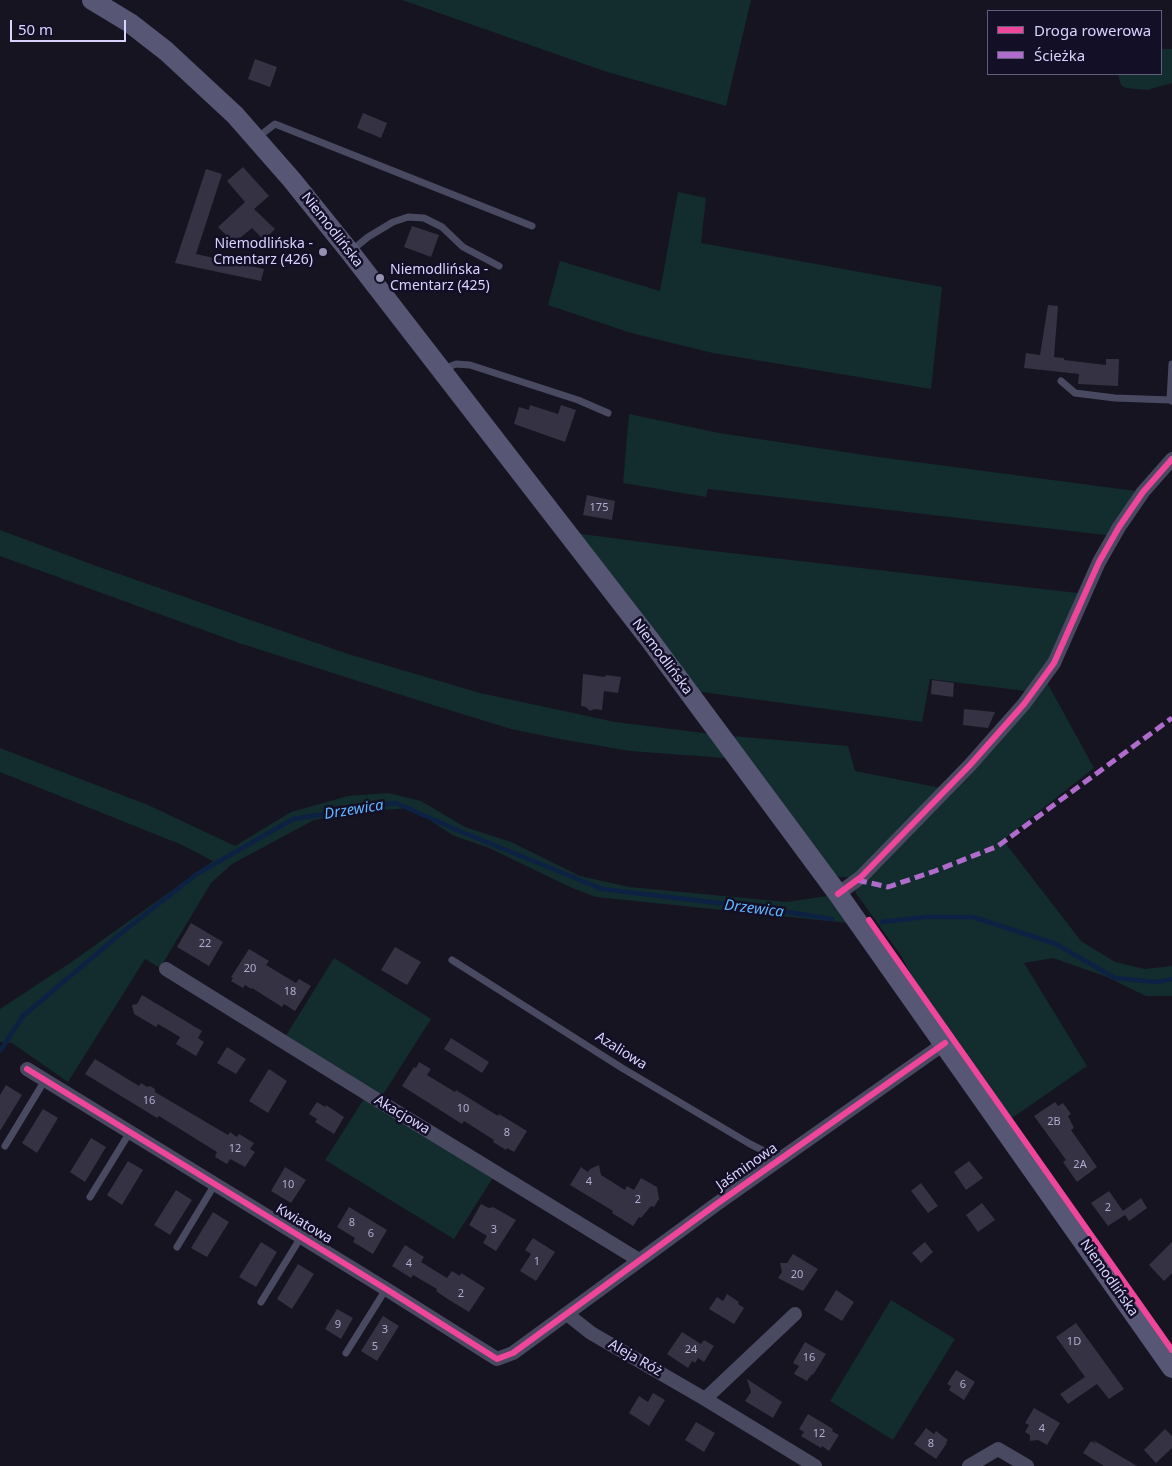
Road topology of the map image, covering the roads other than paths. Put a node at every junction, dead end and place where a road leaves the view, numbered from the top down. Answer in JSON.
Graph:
{"nodes":[{"id":1,"x":97,"y":1,"type":"edge"},
{"id":2,"x":256,"y":139,"type":"junction"},
{"id":3,"x":532,"y":226,"type":"dead end"},
{"id":4,"x":350,"y":252,"type":"junction"},
{"id":5,"x":499,"y":266,"type":"dead end"},
{"id":6,"x":1172,"y":364,"type":"edge"},
{"id":7,"x":441,"y":370,"type":"junction"},
{"id":8,"x":1060,"y":381,"type":"dead end"},
{"id":9,"x":1171,"y":401,"type":"edge"},
{"id":10,"x":608,"y":413,"type":"dead end"},
{"id":11,"x":1172,"y":459,"type":"edge"},
{"id":12,"x":838,"y":894,"type":"junction"},
{"id":13,"x":452,"y":960,"type":"dead end"},
{"id":14,"x":166,"y":969,"type":"dead end"},
{"id":15,"x":945,"y":1043,"type":"junction"},
{"id":16,"x":27,"y":1069,"type":"dead end"},
{"id":17,"x":45,"y":1080,"type":"junction"},
{"id":18,"x":130,"y":1132,"type":"junction"},
{"id":19,"x":5,"y":1146,"type":"dead end"},
{"id":20,"x":780,"y":1159,"type":"junction"},
{"id":21,"x":215,"y":1184,"type":"junction"},
{"id":22,"x":90,"y":1197,"type":"dead end"},
{"id":23,"x":301,"y":1237,"type":"junction"},
{"id":24,"x":177,"y":1247,"type":"dead end"},
{"id":25,"x":639,"y":1260,"type":"junction"},
{"id":26,"x":386,"y":1289,"type":"junction"},
{"id":27,"x":261,"y":1302,"type":"dead end"},
{"id":28,"x":567,"y":1314,"type":"junction"},
{"id":29,"x":795,"y":1314,"type":"dead end"},
{"id":30,"x":346,"y":1353,"type":"dead end"},
{"id":31,"x":1172,"y":1368,"type":"edge"},
{"id":32,"x":705,"y":1399,"type":"junction"},
{"id":33,"x":815,"y":1466,"type":"edge"},
{"id":34,"x":969,"y":1466,"type":"edge"},
{"id":35,"x":1027,"y":1466,"type":"edge"}],
"edges":[{"from":1,"to":2,"type":"main road","name":"Niemodlińska"},
{"from":2,"to":3,"type":"lane"},
{"from":2,"to":4,"type":"main road","name":"Niemodlińska"},
{"from":4,"to":5,"type":"lane"},
{"from":4,"to":7,"type":"main road","name":"Niemodlińska"},
{"from":6,"to":9,"type":"lane"},
{"from":7,"to":10,"type":"lane"},
{"from":7,"to":12,"type":"main road","name":"Niemodlińska"},
{"from":8,"to":9,"type":"lane"},
{"from":11,"to":12,"type":"street"},
{"from":12,"to":15,"type":"main road","name":"Niemodlińska"},
{"from":13,"to":20,"type":"lane","name":"Azaliowa"},
{"from":14,"to":25,"type":"street","name":"Akacjowa"},
{"from":15,"to":20,"type":"street","name":"Jaśminowa"},
{"from":15,"to":31,"type":"main road","name":"Niemodlińska"},
{"from":16,"to":17,"type":"street","name":"Kwiatowa"},
{"from":17,"to":18,"type":"street","name":"Kwiatowa"},
{"from":17,"to":19,"type":"lane"},
{"from":18,"to":21,"type":"street","name":"Kwiatowa"},
{"from":18,"to":22,"type":"lane"},
{"from":20,"to":25,"type":"street","name":"Jaśminowa"},
{"from":21,"to":23,"type":"street","name":"Kwiatowa"},
{"from":21,"to":24,"type":"lane"},
{"from":23,"to":26,"type":"street","name":"Kwiatowa"},
{"from":23,"to":27,"type":"lane"},
{"from":25,"to":28,"type":"street","name":"Jaśminowa"},
{"from":26,"to":28,"type":"street","name":"Kwiatowa"},
{"from":26,"to":30,"type":"lane"},
{"from":28,"to":32,"type":"street","name":"Aleja Róż"},
{"from":29,"to":32,"type":"street"},
{"from":32,"to":33,"type":"street","name":"Aleja Róż"},
{"from":34,"to":35,"type":"street"}]}
